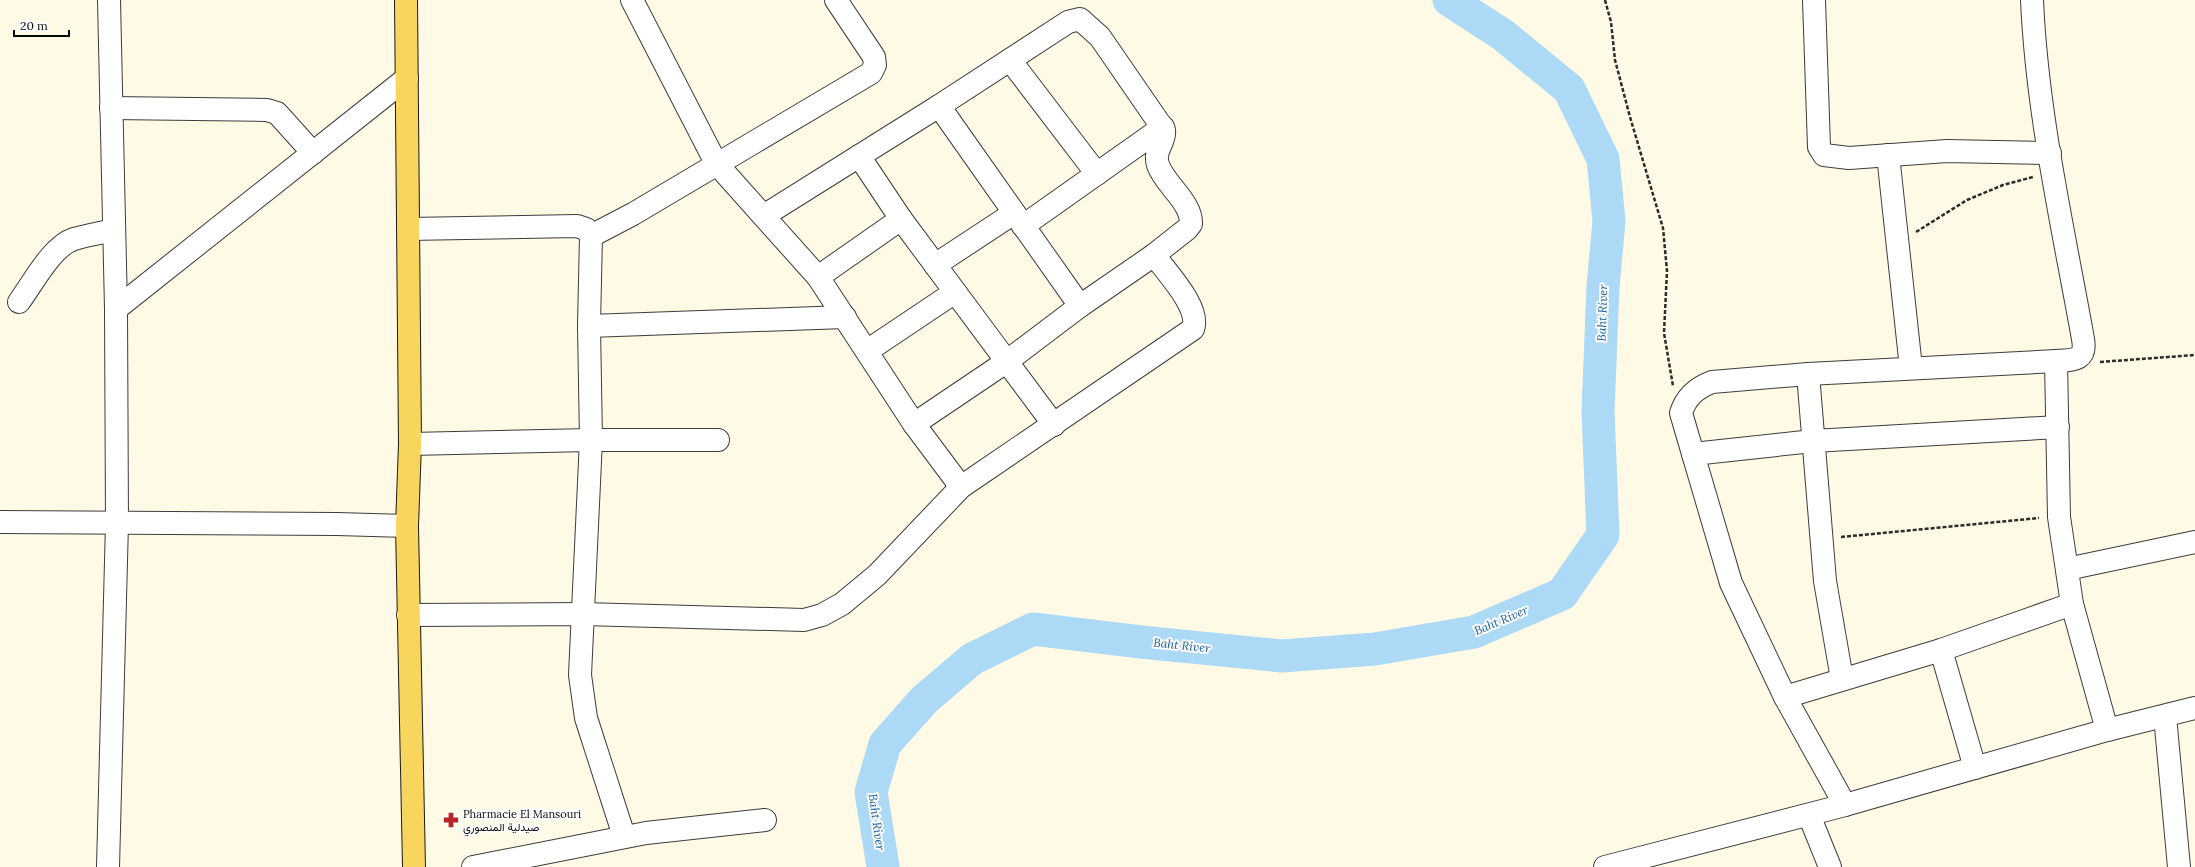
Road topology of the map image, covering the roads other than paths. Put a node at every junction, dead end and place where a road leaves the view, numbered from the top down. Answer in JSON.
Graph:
{"nodes":[{"id":1,"x":109,"y":0,"type":"edge"},
{"id":2,"x":406,"y":0,"type":"edge"},
{"id":3,"x":632,"y":0,"type":"edge"},
{"id":4,"x":836,"y":0,"type":"edge"},
{"id":5,"x":1814,"y":0,"type":"edge"},
{"id":6,"x":2032,"y":0,"type":"edge"},
{"id":7,"x":1010,"y":60,"type":"junction"},
{"id":8,"x":407,"y":78,"type":"junction"},
{"id":9,"x":939,"y":106,"type":"junction"},
{"id":10,"x":111,"y":108,"type":"junction"},
{"id":11,"x":1163,"y":127,"type":"junction"},
{"id":12,"x":313,"y":153,"type":"junction"},
{"id":13,"x":1888,"y":155,"type":"junction"},
{"id":14,"x":859,"y":156,"type":"junction"},
{"id":15,"x":2051,"y":162,"type":"junction"},
{"id":16,"x":716,"y":163,"type":"junction"},
{"id":17,"x":1097,"y":174,"type":"junction"},
{"id":18,"x":765,"y":215,"type":"junction"},
{"id":19,"x":901,"y":219,"type":"junction"},
{"id":20,"x":1019,"y":219,"type":"junction"},
{"id":21,"x":408,"y":229,"type":"junction"},
{"id":22,"x":114,"y":230,"type":"junction"},
{"id":23,"x":590,"y":236,"type":"junction"},
{"id":24,"x":1154,"y":255,"type":"junction"},
{"id":25,"x":935,"y":264,"type":"junction"},
{"id":26,"x":818,"y":277,"type":"junction"},
{"id":27,"x":955,"y":292,"type":"junction"},
{"id":28,"x":19,"y":302,"type":"dead end"},
{"id":29,"x":1080,"y":306,"type":"junction"},
{"id":30,"x":116,"y":309,"type":"junction"},
{"id":31,"x":845,"y":317,"type":"junction"},
{"id":32,"x":589,"y":326,"type":"junction"},
{"id":33,"x":867,"y":351,"type":"junction"},
{"id":34,"x":2056,"y":361,"type":"junction"},
{"id":35,"x":1006,"y":362,"type":"junction"},
{"id":36,"x":1911,"y":368,"type":"junction"},
{"id":37,"x":1808,"y":374,"type":"junction"},
{"id":38,"x":914,"y":424,"type":"junction"},
{"id":39,"x":1054,"y":425,"type":"junction"},
{"id":40,"x":2058,"y":427,"type":"junction"},
{"id":41,"x":591,"y":440,"type":"junction"},
{"id":42,"x":718,"y":440,"type":"dead end"},
{"id":43,"x":1813,"y":441,"type":"junction"},
{"id":44,"x":410,"y":444,"type":"junction"},
{"id":45,"x":1693,"y":454,"type":"junction"},
{"id":46,"x":961,"y":487,"type":"junction"},
{"id":47,"x":0,"y":522,"type":"edge"},
{"id":48,"x":117,"y":523,"type":"junction"},
{"id":49,"x":407,"y":526,"type":"junction"},
{"id":50,"x":2195,"y":542,"type":"edge"},
{"id":51,"x":2067,"y":569,"type":"junction"},
{"id":52,"x":2072,"y":604,"type":"junction"},
{"id":53,"x":583,"y":614,"type":"junction"},
{"id":54,"x":408,"y":615,"type":"junction"},
{"id":55,"x":1941,"y":650,"type":"junction"},
{"id":56,"x":1842,"y":679,"type":"junction"},
{"id":57,"x":1785,"y":697,"type":"junction"},
{"id":58,"x":2195,"y":708,"type":"edge"},
{"id":59,"x":2165,"y":716,"type":"junction"},
{"id":60,"x":2107,"y":730,"type":"junction"},
{"id":61,"x":1975,"y":768,"type":"junction"},
{"id":62,"x":1845,"y":805,"type":"junction"},
{"id":63,"x":1809,"y":814,"type":"junction"},
{"id":64,"x":765,"y":820,"type":"dead end"},
{"id":65,"x":624,"y":836,"type":"junction"},
{"id":66,"x":108,"y":867,"type":"edge"},
{"id":67,"x":414,"y":867,"type":"edge"},
{"id":68,"x":472,"y":867,"type":"edge"},
{"id":69,"x":1605,"y":867,"type":"edge"},
{"id":70,"x":1830,"y":867,"type":"edge"},
{"id":71,"x":2179,"y":867,"type":"edge"}],
"edges":[{"from":1,"to":10,"type":"street"},
{"from":2,"to":8,"type":"main road"},
{"from":3,"to":16,"type":"street"},
{"from":4,"to":16,"type":"street"},
{"from":5,"to":13,"type":"street"},
{"from":6,"to":15,"type":"street"},
{"from":7,"to":9,"type":"street"},
{"from":7,"to":11,"type":"street"},
{"from":7,"to":17,"type":"street"},
{"from":8,"to":12,"type":"street"},
{"from":8,"to":21,"type":"main road"},
{"from":9,"to":14,"type":"street"},
{"from":9,"to":20,"type":"street"},
{"from":10,"to":12,"type":"street"},
{"from":10,"to":22,"type":"street"},
{"from":11,"to":17,"type":"street"},
{"from":11,"to":24,"type":"street"},
{"from":12,"to":30,"type":"street"},
{"from":13,"to":15,"type":"street"},
{"from":13,"to":36,"type":"street"},
{"from":14,"to":18,"type":"street"},
{"from":14,"to":19,"type":"street"},
{"from":15,"to":34,"type":"street"},
{"from":16,"to":18,"type":"street"},
{"from":16,"to":23,"type":"street"},
{"from":17,"to":20,"type":"street"},
{"from":18,"to":26,"type":"street"},
{"from":19,"to":25,"type":"street"},
{"from":19,"to":26,"type":"street"},
{"from":20,"to":25,"type":"street"},
{"from":20,"to":29,"type":"street"},
{"from":21,"to":23,"type":"street"},
{"from":21,"to":44,"type":"main road"},
{"from":22,"to":28,"type":"street"},
{"from":22,"to":30,"type":"street"},
{"from":23,"to":32,"type":"street"},
{"from":24,"to":29,"type":"street"},
{"from":24,"to":39,"type":"street"},
{"from":25,"to":27,"type":"street"},
{"from":26,"to":31,"type":"street"},
{"from":27,"to":33,"type":"street"},
{"from":27,"to":35,"type":"street"},
{"from":29,"to":35,"type":"street"},
{"from":30,"to":48,"type":"street"},
{"from":31,"to":32,"type":"street"},
{"from":31,"to":33,"type":"street"},
{"from":32,"to":41,"type":"street"},
{"from":33,"to":38,"type":"street"},
{"from":34,"to":36,"type":"street"},
{"from":34,"to":40,"type":"street"},
{"from":35,"to":38,"type":"street"},
{"from":35,"to":39,"type":"street"},
{"from":36,"to":37,"type":"street"},
{"from":37,"to":43,"type":"street"},
{"from":37,"to":45,"type":"street"},
{"from":38,"to":46,"type":"street"},
{"from":39,"to":46,"type":"street"},
{"from":40,"to":43,"type":"street"},
{"from":40,"to":51,"type":"street"},
{"from":41,"to":42,"type":"street"},
{"from":41,"to":44,"type":"street"},
{"from":41,"to":53,"type":"street"},
{"from":43,"to":45,"type":"street"},
{"from":43,"to":56,"type":"street"},
{"from":44,"to":49,"type":"main road"},
{"from":45,"to":57,"type":"street"},
{"from":46,"to":53,"type":"street"},
{"from":47,"to":48,"type":"street"},
{"from":48,"to":49,"type":"street"},
{"from":48,"to":66,"type":"street"},
{"from":49,"to":54,"type":"main road"},
{"from":50,"to":51,"type":"street"},
{"from":51,"to":52,"type":"street"},
{"from":52,"to":55,"type":"street"},
{"from":52,"to":60,"type":"street"},
{"from":53,"to":54,"type":"street"},
{"from":53,"to":65,"type":"street"},
{"from":54,"to":67,"type":"main road"},
{"from":55,"to":56,"type":"street"},
{"from":55,"to":61,"type":"street"},
{"from":56,"to":57,"type":"street"},
{"from":57,"to":62,"type":"street"},
{"from":58,"to":59,"type":"street"},
{"from":59,"to":60,"type":"street"},
{"from":59,"to":71,"type":"street"},
{"from":60,"to":61,"type":"street"},
{"from":61,"to":62,"type":"street"},
{"from":62,"to":63,"type":"street"},
{"from":63,"to":69,"type":"street"},
{"from":63,"to":70,"type":"street"},
{"from":64,"to":65,"type":"street"},
{"from":65,"to":68,"type":"street"}]}
